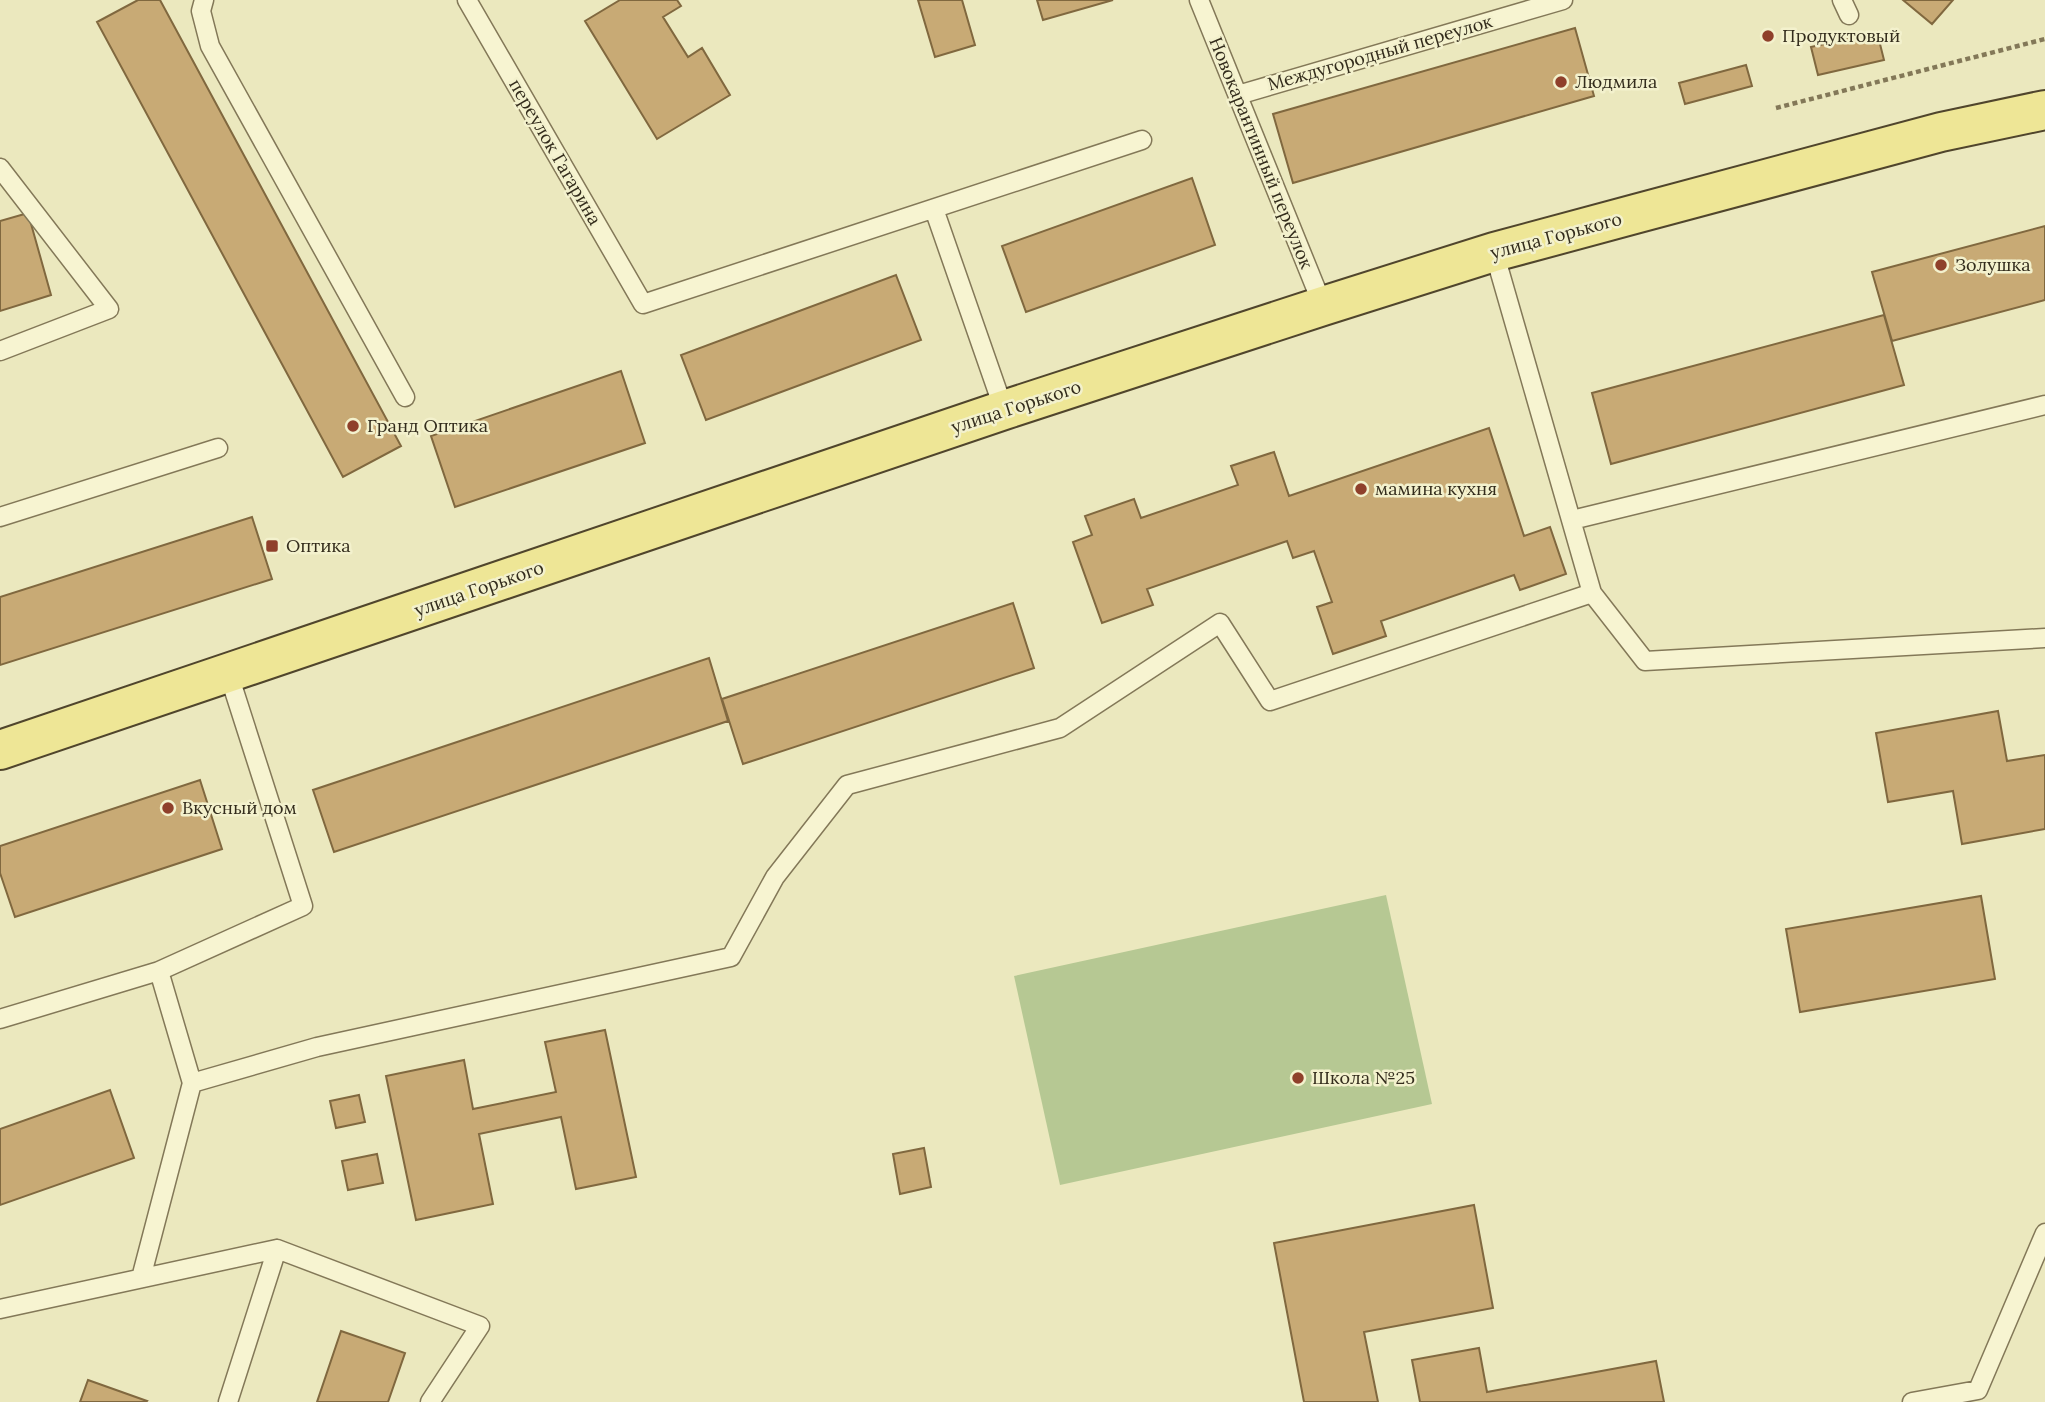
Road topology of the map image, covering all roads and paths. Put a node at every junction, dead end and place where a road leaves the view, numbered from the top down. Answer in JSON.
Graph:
{"nodes":[{"id":1,"x":204,"y":0,"type":"edge"},
{"id":2,"x":467,"y":0,"type":"edge"},
{"id":3,"x":1199,"y":0,"type":"edge"},
{"id":4,"x":1563,"y":0,"type":"edge"},
{"id":5,"x":2045,"y":39,"type":"edge"},
{"id":6,"x":1238,"y":95,"type":"junction"},
{"id":7,"x":1776,"y":108,"type":"dead end"},
{"id":8,"x":2045,"y":110,"type":"edge"},
{"id":9,"x":1142,"y":140,"type":"dead end"},
{"id":10,"x":0,"y":168,"type":"edge"},
{"id":11,"x":934,"y":209,"type":"junction"},
{"id":12,"x":1494,"y":252,"type":"junction"},
{"id":13,"x":1323,"y":306,"type":"junction"},
{"id":14,"x":0,"y":351,"type":"edge"},
{"id":15,"x":405,"y":397,"type":"dead end"},
{"id":16,"x":2045,"y":405,"type":"edge"},
{"id":17,"x":1004,"y":410,"type":"junction"},
{"id":18,"x":218,"y":448,"type":"dead end"},
{"id":19,"x":0,"y":517,"type":"edge"},
{"id":20,"x":1573,"y":520,"type":"junction"},
{"id":21,"x":1592,"y":593,"type":"junction"},
{"id":22,"x":2045,"y":638,"type":"edge"},
{"id":23,"x":228,"y":672,"type":"junction"},
{"id":24,"x":0,"y":750,"type":"edge"},
{"id":25,"x":159,"y":971,"type":"junction"},
{"id":26,"x":0,"y":1019,"type":"edge"},
{"id":27,"x":192,"y":1083,"type":"junction"},
{"id":28,"x":2045,"y":1233,"type":"edge"},
{"id":29,"x":277,"y":1249,"type":"junction"},
{"id":30,"x":141,"y":1278,"type":"junction"},
{"id":31,"x":0,"y":1308,"type":"edge"},
{"id":32,"x":228,"y":1402,"type":"edge"},
{"id":33,"x":430,"y":1402,"type":"edge"},
{"id":34,"x":1912,"y":1402,"type":"edge"}],
"edges":[{"from":1,"to":15,"type":"lane"},
{"from":2,"to":11,"type":"lane","name":"переулок Гагарина"},
{"from":3,"to":6,"type":"lane","name":"Новокарантинный переулок"},
{"from":4,"to":6,"type":"lane","name":"Междугородный переулок"},
{"from":5,"to":7,"type":"path"},
{"from":6,"to":13,"type":"lane","name":"Новокарантинный переулок"},
{"from":8,"to":12,"type":"main road","name":"улица Горького"},
{"from":9,"to":11,"type":"lane"},
{"from":10,"to":14,"type":"lane"},
{"from":11,"to":17,"type":"lane"},
{"from":12,"to":13,"type":"main road","name":"улица Горького"},
{"from":12,"to":20,"type":"lane"},
{"from":13,"to":17,"type":"main road","name":"улица Горького"},
{"from":16,"to":20,"type":"lane"},
{"from":17,"to":23,"type":"main road","name":"улица Горького"},
{"from":18,"to":19,"type":"lane"},
{"from":20,"to":21,"type":"lane"},
{"from":21,"to":22,"type":"lane"},
{"from":21,"to":27,"type":"lane"},
{"from":23,"to":24,"type":"main road","name":"улица Горького"},
{"from":23,"to":25,"type":"lane"},
{"from":25,"to":26,"type":"lane"},
{"from":25,"to":27,"type":"lane"},
{"from":27,"to":30,"type":"lane"},
{"from":28,"to":34,"type":"lane"},
{"from":29,"to":30,"type":"lane"},
{"from":29,"to":32,"type":"lane"},
{"from":29,"to":33,"type":"lane"},
{"from":30,"to":31,"type":"lane"}]}
